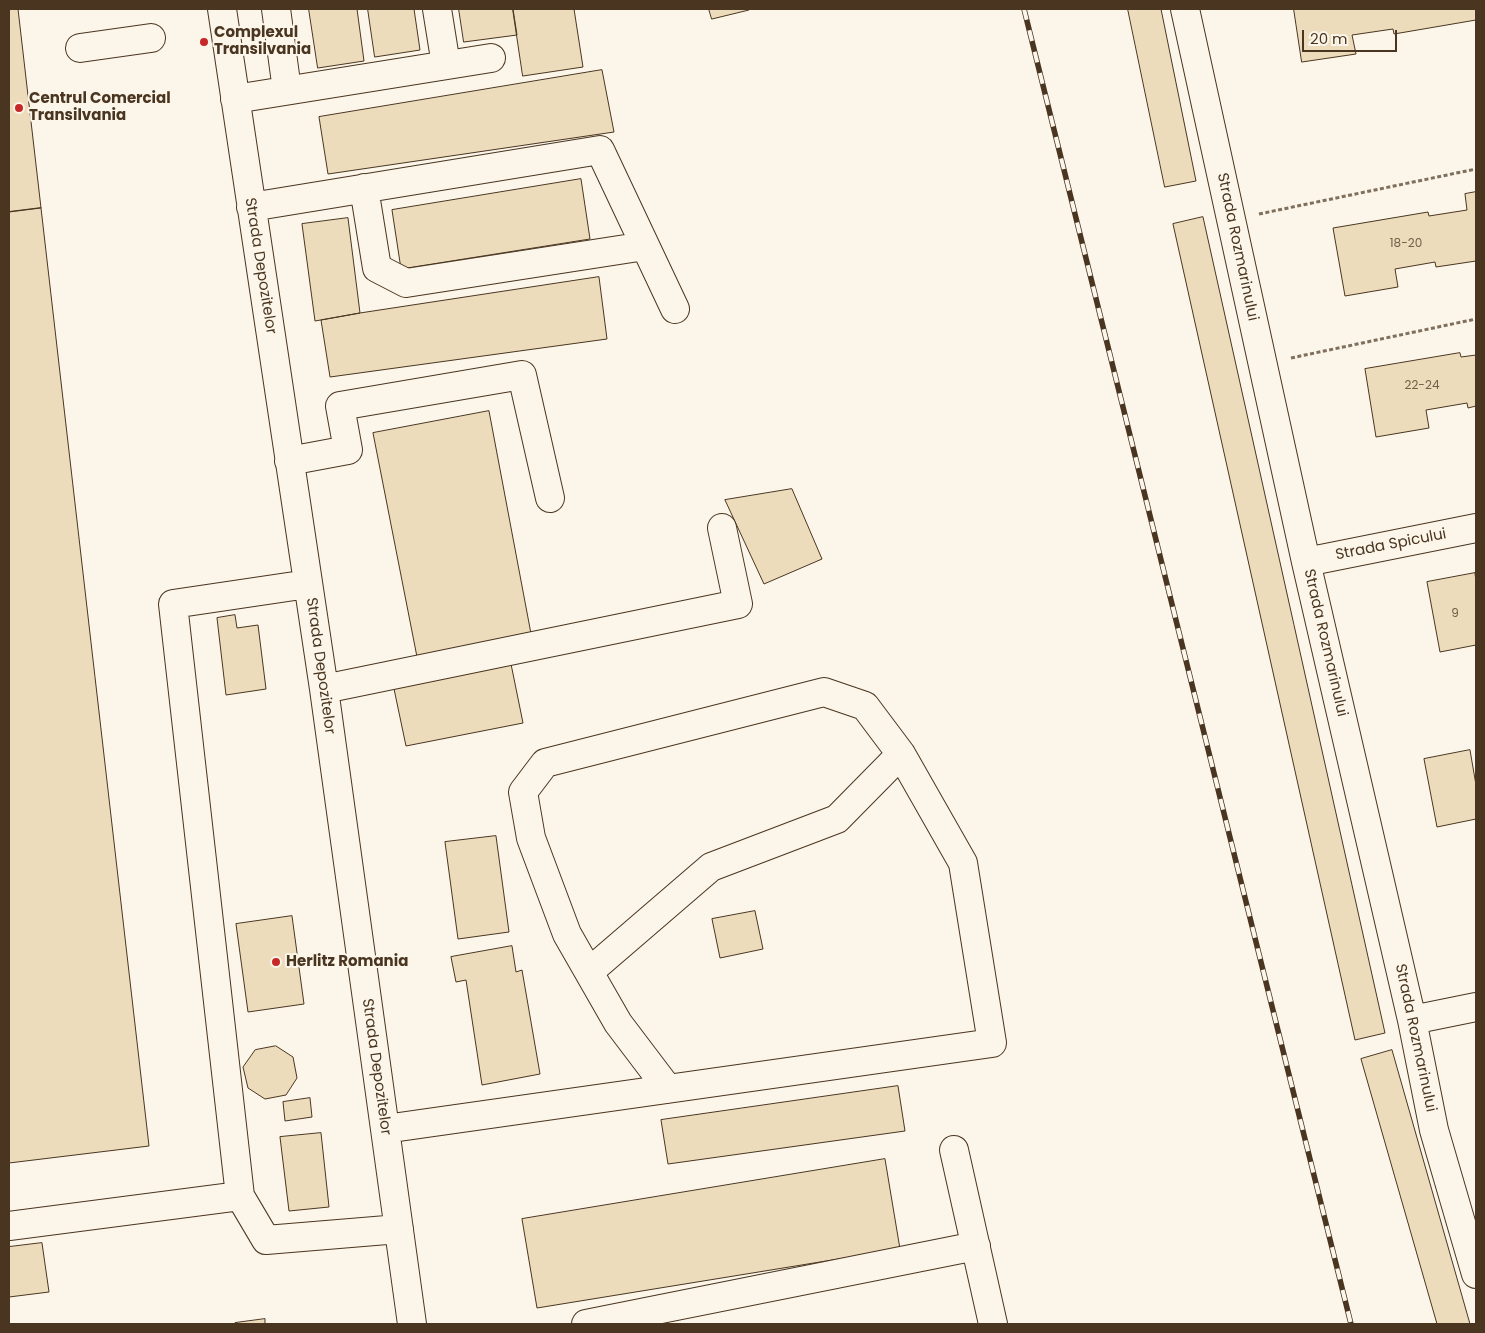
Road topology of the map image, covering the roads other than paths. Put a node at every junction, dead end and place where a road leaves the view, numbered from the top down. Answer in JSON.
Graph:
{"nodes":[{"id":1,"x":222,"y":9,"type":"edge"},
{"id":2,"x":276,"y":9,"type":"edge"},
{"id":3,"x":437,"y":9,"type":"edge"},
{"id":4,"x":1185,"y":9,"type":"edge"},
{"id":5,"x":151,"y":38,"type":"dead end"},
{"id":6,"x":80,"y":48,"type":"dead end"},
{"id":7,"x":491,"y":58,"type":"dead end"},
{"id":8,"x":446,"y":65,"type":"junction"},
{"id":9,"x":287,"y":90,"type":"junction"},
{"id":10,"x":235,"y":99,"type":"junction"},
{"id":11,"x":364,"y":188,"type":"junction"},
{"id":12,"x":251,"y":206,"type":"junction"},
{"id":13,"x":645,"y":246,"type":"junction"},
{"id":14,"x":675,"y":309,"type":"dead end"},
{"id":15,"x":289,"y":461,"type":"junction"},
{"id":16,"x":550,"y":498,"type":"dead end"},
{"id":17,"x":722,"y":528,"type":"dead end"},
{"id":18,"x":1476,"y":528,"type":"edge"},
{"id":19,"x":1306,"y":562,"type":"junction"},
{"id":20,"x":308,"y":584,"type":"junction"},
{"id":21,"x":324,"y":689,"type":"junction"},
{"id":22,"x":901,"y":754,"type":"junction"},
{"id":23,"x":589,"y":972,"type":"junction"},
{"id":24,"x":1476,"y":1007,"type":"edge"},
{"id":25,"x":1412,"y":1020,"type":"junction"},
{"id":26,"x":668,"y":1089,"type":"junction"},
{"id":27,"x":385,"y":1128,"type":"junction"},
{"id":28,"x":954,"y":1150,"type":"dead end"},
{"id":29,"x":240,"y":1196,"type":"junction"},
{"id":30,"x":9,"y":1226,"type":"edge"},
{"id":31,"x":399,"y":1229,"type":"junction"},
{"id":32,"x":976,"y":1246,"type":"junction"},
{"id":33,"x":1476,"y":1274,"type":"edge"},
{"id":34,"x":412,"y":1324,"type":"edge"},
{"id":35,"x":586,"y":1324,"type":"edge"},
{"id":36,"x":994,"y":1324,"type":"edge"}],
"edges":[{"from":1,"to":10,"type":"street","name":"Strada Depozitelor"},
{"from":2,"to":9,"type":"street"},
{"from":3,"to":8,"type":"street"},
{"from":4,"to":19,"type":"street","name":"Strada Rozmarinului"},
{"from":5,"to":6,"type":"street"},
{"from":7,"to":8,"type":"street"},
{"from":8,"to":9,"type":"street"},
{"from":9,"to":10,"type":"street"},
{"from":10,"to":12,"type":"street","name":"Strada Depozitelor"},
{"from":11,"to":12,"type":"street"},
{"from":11,"to":13,"type":"street"},
{"from":11,"to":13,"type":"street"},
{"from":12,"to":15,"type":"street","name":"Strada Depozitelor"},
{"from":13,"to":14,"type":"street"},
{"from":15,"to":16,"type":"street"},
{"from":15,"to":20,"type":"street","name":"Strada Depozitelor"},
{"from":17,"to":21,"type":"street"},
{"from":18,"to":19,"type":"street","name":"Strada Spicului"},
{"from":19,"to":25,"type":"street","name":"Strada Rozmarinului"},
{"from":20,"to":21,"type":"street","name":"Strada Depozitelor"},
{"from":20,"to":29,"type":"street"},
{"from":21,"to":27,"type":"street","name":"Strada Depozitelor"},
{"from":22,"to":23,"type":"street"},
{"from":22,"to":23,"type":"street"},
{"from":22,"to":26,"type":"street"},
{"from":23,"to":26,"type":"street"},
{"from":24,"to":25,"type":"street"},
{"from":25,"to":33,"type":"street","name":"Strada Rozmarinului"},
{"from":26,"to":27,"type":"street"},
{"from":27,"to":31,"type":"street","name":"Strada Depozitelor"},
{"from":28,"to":32,"type":"street"},
{"from":29,"to":30,"type":"street"},
{"from":29,"to":31,"type":"street"},
{"from":31,"to":34,"type":"street","name":"Strada Depozitelor"},
{"from":32,"to":35,"type":"street"},
{"from":32,"to":36,"type":"street"}]}
